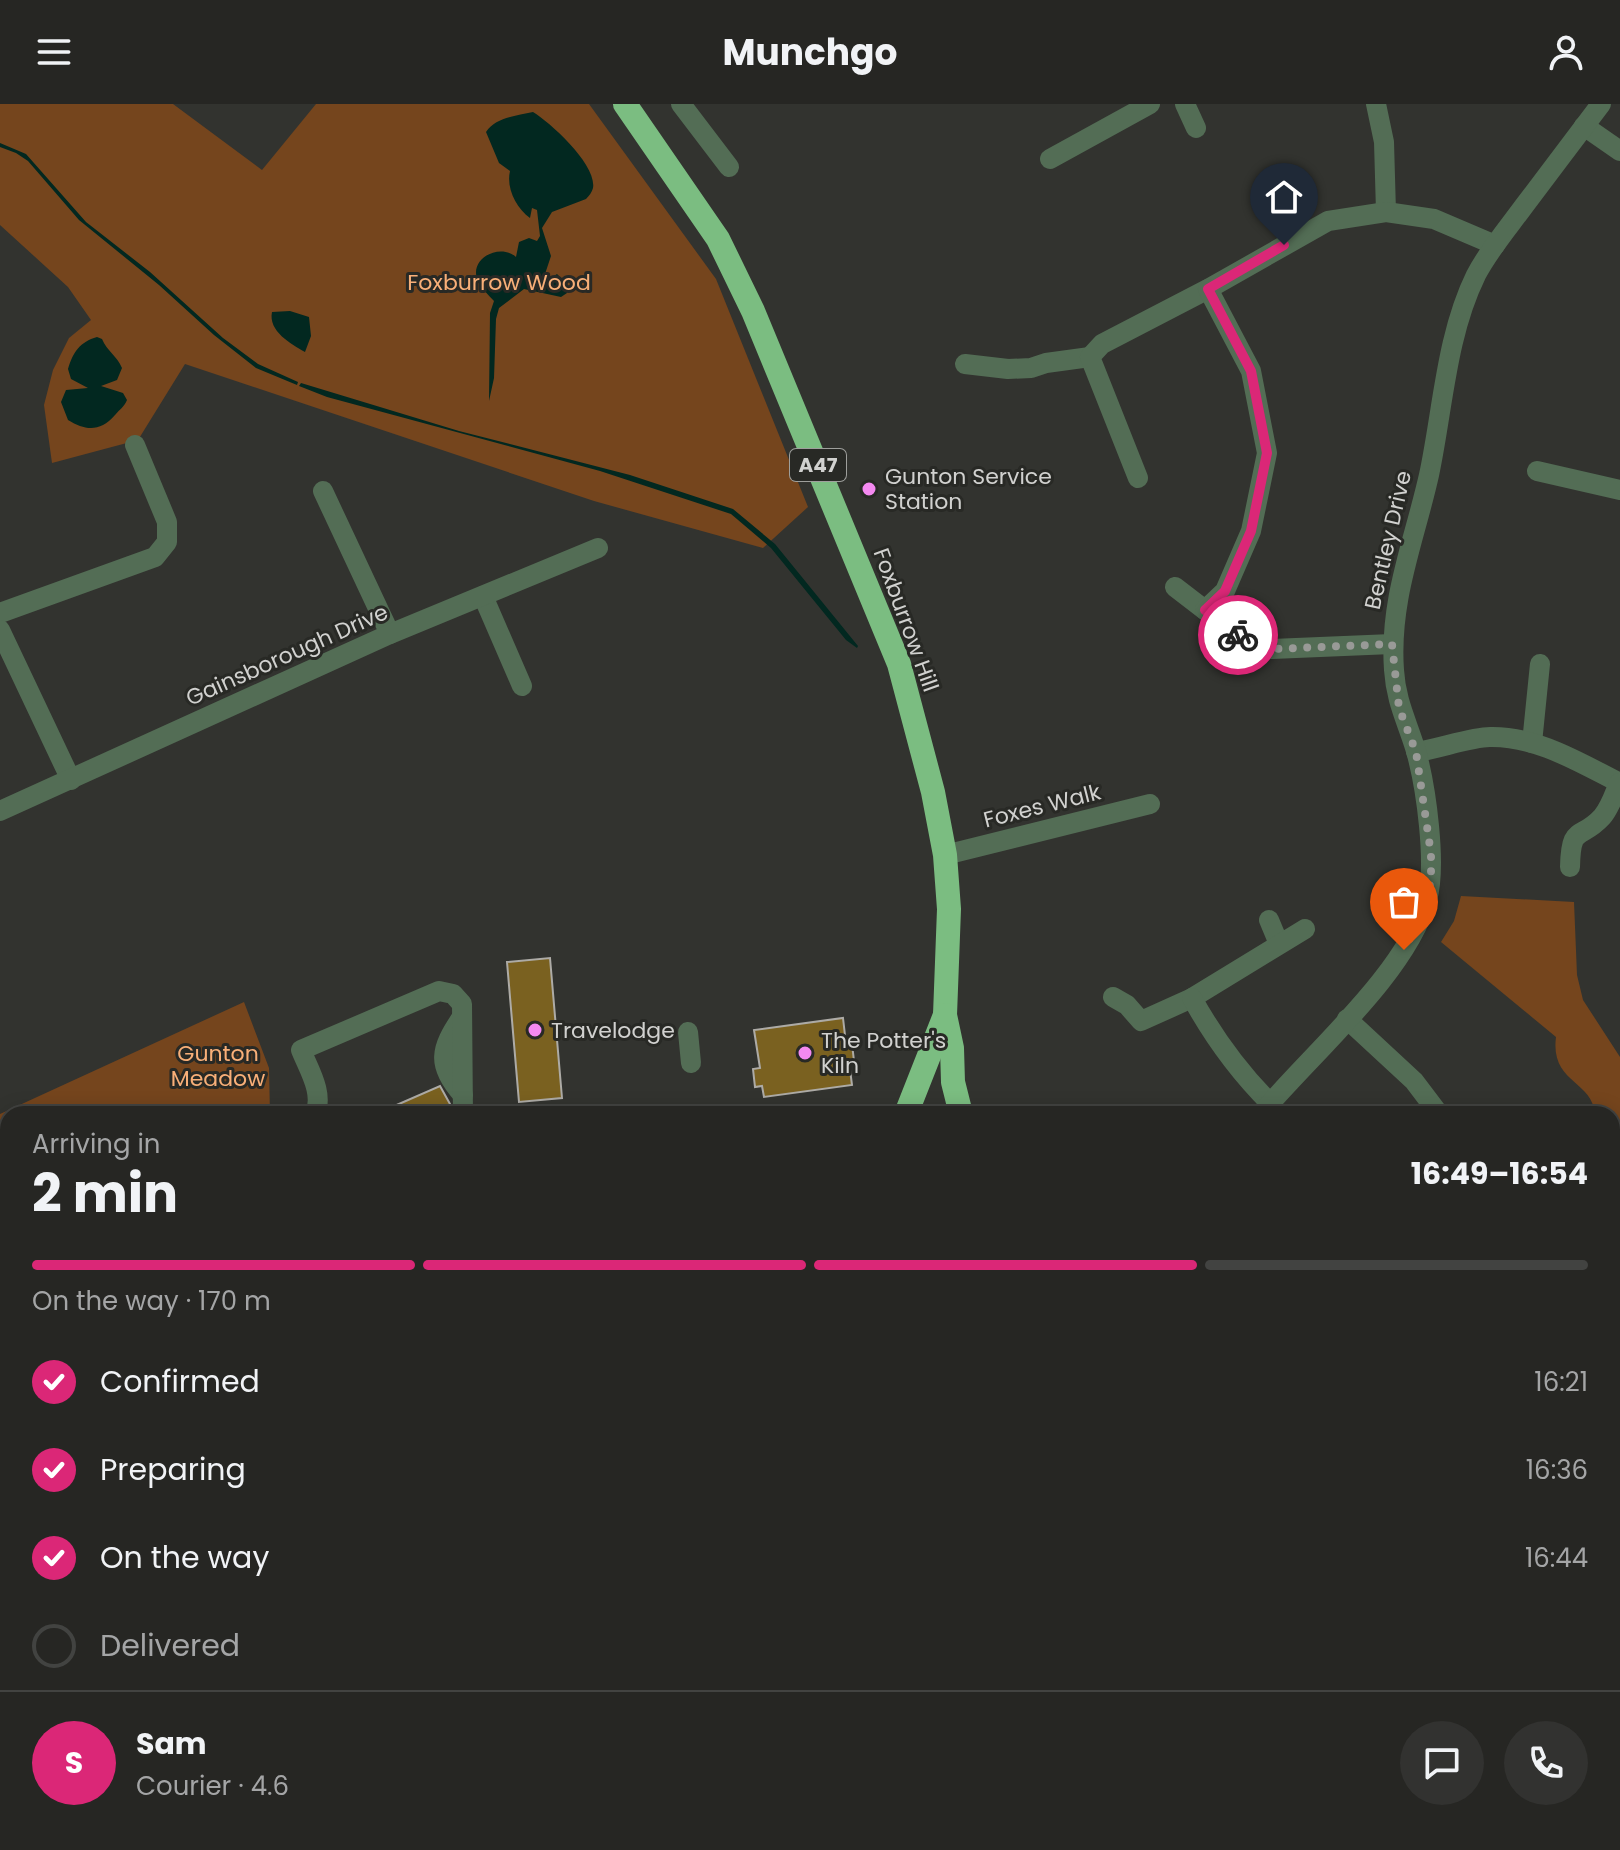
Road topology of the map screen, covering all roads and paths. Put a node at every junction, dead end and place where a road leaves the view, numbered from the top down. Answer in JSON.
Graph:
{"nodes":[{"id":1,"x":625,"y":104,"type":"edge"},
{"id":2,"x":681,"y":104,"type":"edge"},
{"id":3,"x":1150,"y":104,"type":"edge"},
{"id":4,"x":1185,"y":104,"type":"edge"},
{"id":5,"x":1376,"y":104,"type":"edge"},
{"id":6,"x":1601,"y":104,"type":"edge"},
{"id":7,"x":1584,"y":126,"type":"junction"},
{"id":8,"x":1196,"y":128,"type":"dead end"},
{"id":9,"x":1620,"y":151,"type":"edge"},
{"id":10,"x":1050,"y":159,"type":"dead end"},
{"id":11,"x":729,"y":167,"type":"dead end"},
{"id":12,"x":1386,"y":212,"type":"junction"},
{"id":13,"x":1495,"y":245,"type":"junction"},
{"id":14,"x":1208,"y":289,"type":"junction"},
{"id":15,"x":1096,"y":350,"type":"junction"},
{"id":16,"x":965,"y":364,"type":"dead end"},
{"id":17,"x":135,"y":445,"type":"dead end"},
{"id":18,"x":1537,"y":471,"type":"dead end"},
{"id":19,"x":1138,"y":478,"type":"dead end"},
{"id":20,"x":1620,"y":490,"type":"edge"},
{"id":21,"x":323,"y":491,"type":"dead end"},
{"id":22,"x":598,"y":548,"type":"dead end"},
{"id":23,"x":1175,"y":587,"type":"dead end"},
{"id":24,"x":483,"y":596,"type":"junction"},
{"id":25,"x":1205,"y":610,"type":"junction"},
{"id":26,"x":0,"y":613,"type":"edge"},
{"id":27,"x":0,"y":630,"type":"edge"},
{"id":28,"x":390,"y":634,"type":"junction"},
{"id":29,"x":1392,"y":644,"type":"junction"},
{"id":30,"x":1540,"y":664,"type":"dead end"},
{"id":31,"x":522,"y":686,"type":"dead end"},
{"id":32,"x":1532,"y":743,"type":"junction"},
{"id":33,"x":1416,"y":752,"type":"junction"},
{"id":34,"x":71,"y":780,"type":"junction"},
{"id":35,"x":1620,"y":783,"type":"edge"},
{"id":36,"x":1150,"y":804,"type":"dead end"},
{"id":37,"x":0,"y":811,"type":"edge"},
{"id":38,"x":945,"y":855,"type":"junction"},
{"id":39,"x":1570,"y":867,"type":"dead end"},
{"id":40,"x":1269,"y":920,"type":"dead end"},
{"id":41,"x":1305,"y":929,"type":"dead end"},
{"id":42,"x":1279,"y":944,"type":"junction"},
{"id":43,"x":1113,"y":997,"type":"dead end"},
{"id":44,"x":1192,"y":998,"type":"junction"},
{"id":45,"x":945,"y":1015,"type":"junction"},
{"id":46,"x":1347,"y":1019,"type":"junction"},
{"id":47,"x":688,"y":1032,"type":"dead end"},
{"id":48,"x":691,"y":1063,"type":"dead end"},
{"id":49,"x":463,"y":1104,"type":"edge"},
{"id":50,"x":317,"y":1106,"type":"edge"},
{"id":51,"x":909,"y":1106,"type":"edge"},
{"id":52,"x":959,"y":1106,"type":"edge"},
{"id":53,"x":1264,"y":1106,"type":"edge"},
{"id":54,"x":1269,"y":1106,"type":"edge"},
{"id":55,"x":1435,"y":1106,"type":"edge"}],
"edges":[{"from":1,"to":38,"type":"highway","name":"Foxburrow Hill","number":"A47"},
{"from":2,"to":11,"type":"street"},
{"from":3,"to":10,"type":"street"},
{"from":4,"to":8,"type":"street"},
{"from":5,"to":12,"type":"street"},
{"from":6,"to":7,"type":"street","name":"Bentley Drive"},
{"from":7,"to":9,"type":"street"},
{"from":7,"to":13,"type":"street","name":"Bentley Drive"},
{"from":12,"to":13,"type":"street"},
{"from":12,"to":14,"type":"street"},
{"from":13,"to":29,"type":"street","name":"Bentley Drive"},
{"from":14,"to":15,"type":"street"},
{"from":14,"to":25,"type":"street"},
{"from":15,"to":16,"type":"street"},
{"from":15,"to":19,"type":"street"},
{"from":17,"to":26,"type":"street"},
{"from":18,"to":20,"type":"street"},
{"from":21,"to":28,"type":"street"},
{"from":22,"to":24,"type":"street","name":"Gainsborough Drive"},
{"from":23,"to":25,"type":"street"},
{"from":24,"to":28,"type":"street","name":"Gainsborough Drive"},
{"from":24,"to":31,"type":"street"},
{"from":25,"to":29,"type":"street"},
{"from":27,"to":34,"type":"street"},
{"from":28,"to":34,"type":"street","name":"Gainsborough Drive"},
{"from":29,"to":33,"type":"street","name":"Bentley Drive"},
{"from":30,"to":32,"type":"street"},
{"from":32,"to":33,"type":"street"},
{"from":32,"to":35,"type":"street"},
{"from":33,"to":46,"type":"street","name":"Bentley Drive"},
{"from":34,"to":37,"type":"street","name":"Gainsborough Drive"},
{"from":35,"to":39,"type":"street"},
{"from":36,"to":38,"type":"street","name":"Foxes Walk"},
{"from":38,"to":45,"type":"highway","name":"Foxburrow Hill","number":"A47"},
{"from":40,"to":42,"type":"street"},
{"from":41,"to":42,"type":"street"},
{"from":42,"to":44,"type":"street"},
{"from":43,"to":44,"type":"street"},
{"from":44,"to":53,"type":"street"},
{"from":45,"to":51,"type":"highway","name":"Foxburrow Hill","number":"A47"},
{"from":45,"to":52,"type":"highway","name":"Foxburrow Hill","number":"A47"},
{"from":46,"to":54,"type":"street","name":"Bentley Drive"},
{"from":46,"to":55,"type":"street"},
{"from":47,"to":48,"type":"street"},
{"from":49,"to":50,"type":"street"}]}
